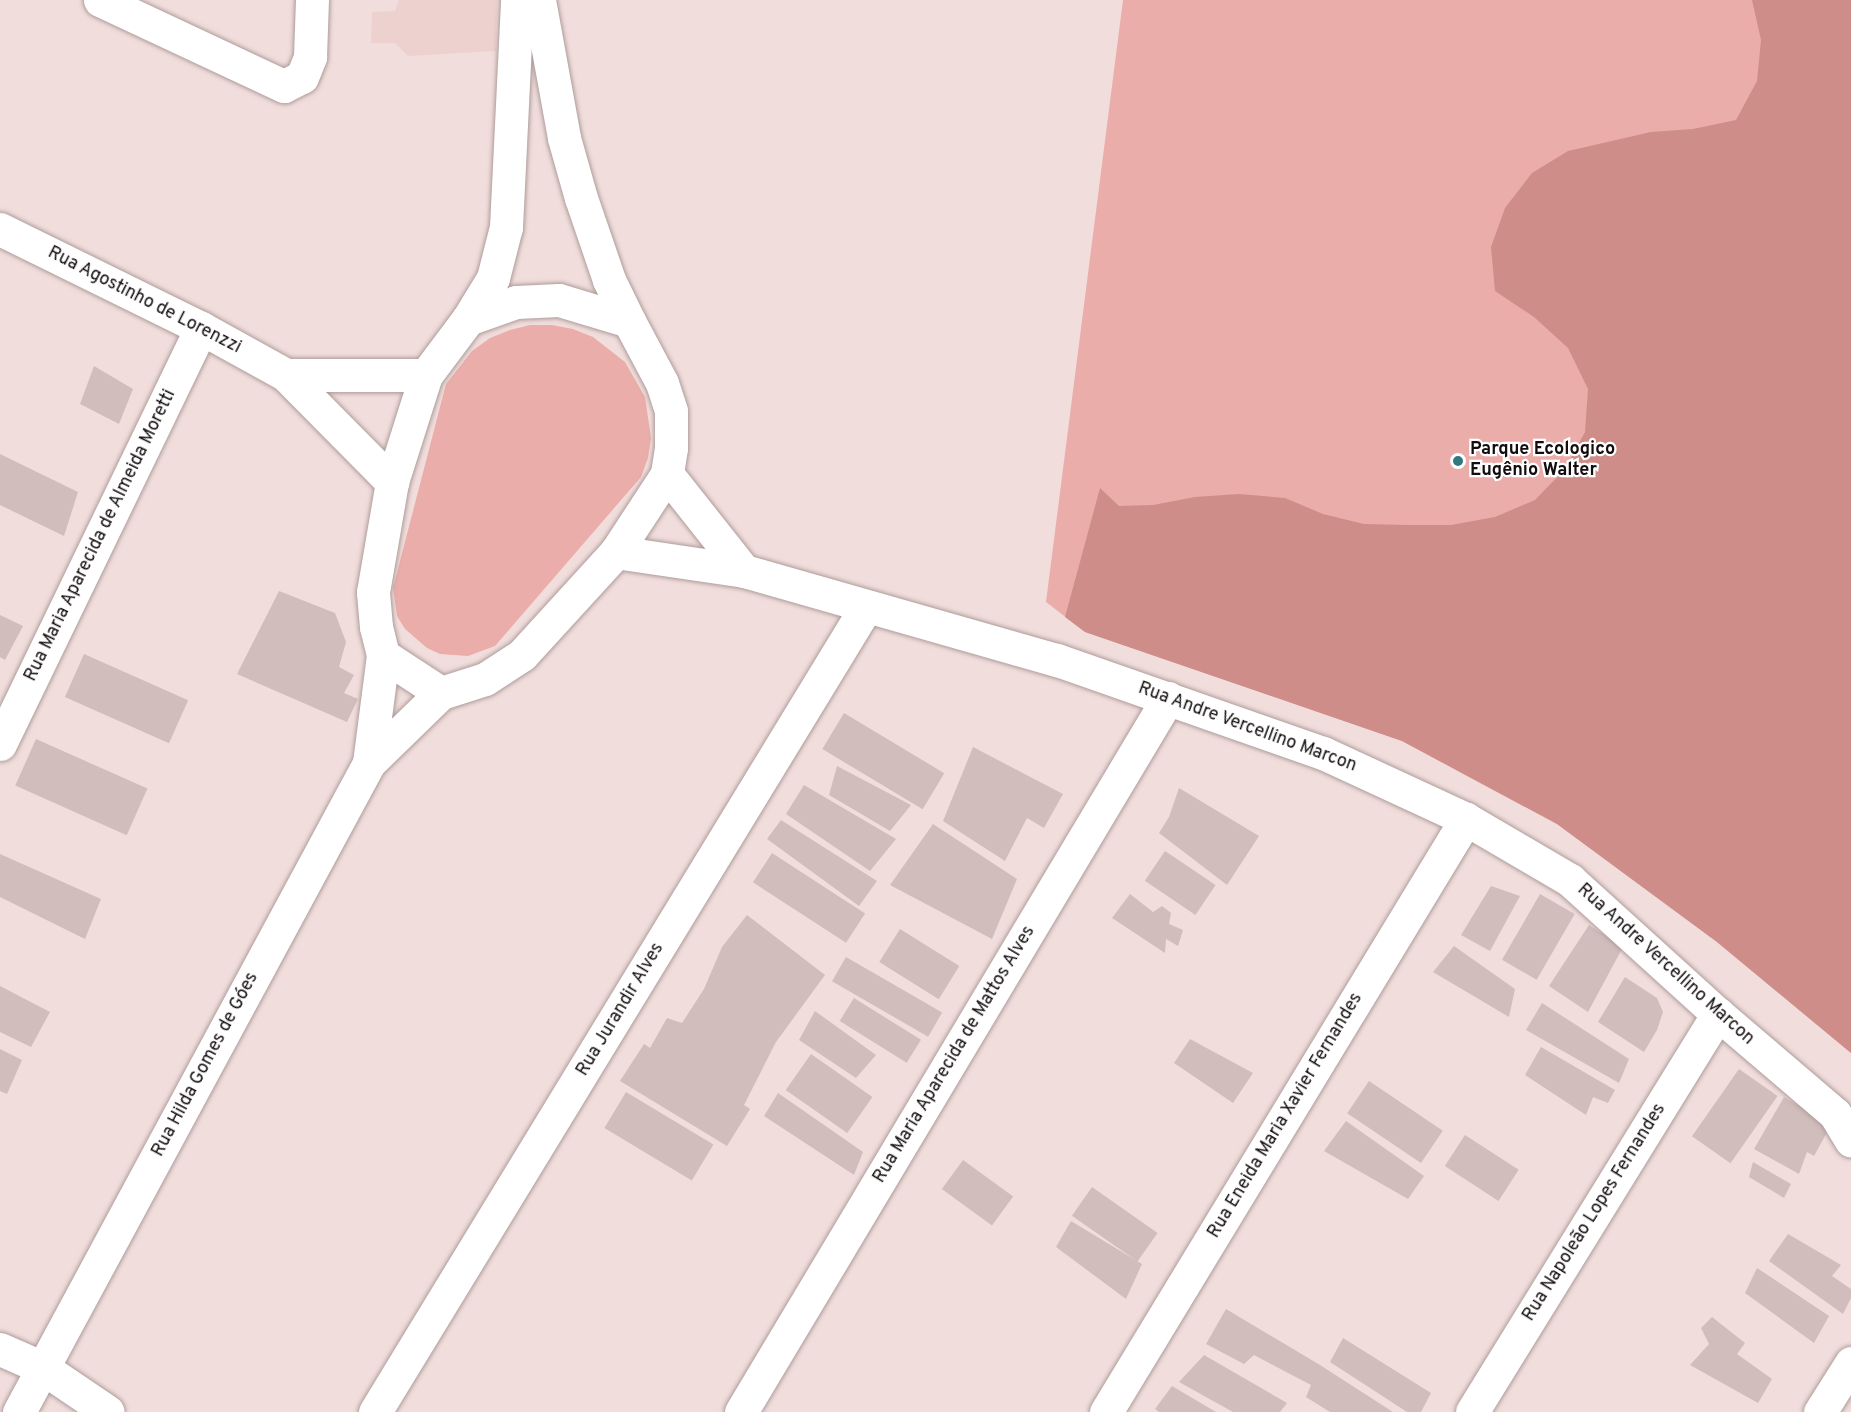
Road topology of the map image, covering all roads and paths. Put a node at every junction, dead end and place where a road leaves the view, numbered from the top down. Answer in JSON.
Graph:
{"nodes":[{"id":1,"x":100,"y":0,"type":"edge"},
{"id":2,"x":312,"y":0,"type":"edge"},
{"id":3,"x":517,"y":0,"type":"edge"},
{"id":4,"x":539,"y":0,"type":"edge"},
{"id":5,"x":0,"y":229,"type":"edge"},
{"id":6,"x":468,"y":319,"type":"junction"},
{"id":7,"x":629,"y":321,"type":"junction"},
{"id":8,"x":201,"y":328,"type":"junction"},
{"id":9,"x":286,"y":375,"type":"junction"},
{"id":10,"x":426,"y":375,"type":"junction"},
{"id":11,"x":667,"y":474,"type":"junction"},
{"id":12,"x":392,"y":482,"type":"junction"},
{"id":13,"x":616,"y":552,"type":"junction"},
{"id":14,"x":744,"y":572,"type":"junction"},
{"id":15,"x":866,"y":608,"type":"junction"},
{"id":16,"x":383,"y":655,"type":"junction"},
{"id":17,"x":441,"y":693,"type":"junction"},
{"id":18,"x":1168,"y":698,"type":"junction"},
{"id":19,"x":0,"y":744,"type":"edge"},
{"id":20,"x":369,"y":763,"type":"junction"},
{"id":21,"x":1466,"y":819,"type":"junction"},
{"id":22,"x":1718,"y":1014,"type":"junction"},
{"id":23,"x":1851,"y":1141,"type":"edge"},
{"id":24,"x":0,"y":1349,"type":"edge"},
{"id":25,"x":1851,"y":1363,"type":"edge"},
{"id":26,"x":43,"y":1368,"type":"junction"},
{"id":27,"x":20,"y":1412,"type":"edge"},
{"id":28,"x":108,"y":1412,"type":"edge"},
{"id":29,"x":375,"y":1412,"type":"edge"},
{"id":30,"x":741,"y":1412,"type":"edge"},
{"id":31,"x":1106,"y":1412,"type":"edge"},
{"id":32,"x":1472,"y":1412,"type":"edge"},
{"id":33,"x":1820,"y":1412,"type":"edge"}],
"edges":[{"from":1,"to":2,"type":"street"},
{"from":3,"to":6,"type":"street"},
{"from":4,"to":7,"type":"street"},
{"from":5,"to":8,"type":"street","name":"Rua Agostinho de Lorenzzi"},
{"from":6,"to":7,"type":"street"},
{"from":6,"to":10,"type":"street"},
{"from":7,"to":11,"type":"street"},
{"from":8,"to":9,"type":"street","name":"Rua Agostinho de Lorenzzi"},
{"from":8,"to":19,"type":"street","name":"Rua Maria Aparecida de Almeida Moretti"},
{"from":9,"to":10,"type":"street","name":"Rua Agostinho de Lorenzzi"},
{"from":9,"to":12,"type":"street","name":"Rua Agostinho de Lorenzzi"},
{"from":10,"to":12,"type":"street"},
{"from":11,"to":13,"type":"street"},
{"from":11,"to":14,"type":"street"},
{"from":12,"to":16,"type":"street"},
{"from":13,"to":14,"type":"street","name":"Rua Andre Vercellino Marcon"},
{"from":13,"to":17,"type":"street"},
{"from":14,"to":15,"type":"street","name":"Rua Andre Vercellino Marcon"},
{"from":15,"to":18,"type":"street","name":"Rua Andre Vercellino Marcon"},
{"from":15,"to":29,"type":"street","name":"Rua Jurandir Alves"},
{"from":16,"to":17,"type":"street"},
{"from":16,"to":20,"type":"street","name":"Rua Hilda Gomes de Góes"},
{"from":17,"to":20,"type":"street","name":"Rua Hilda Gomes de Góes"},
{"from":18,"to":21,"type":"street","name":"Rua Andre Vercellino Marcon"},
{"from":18,"to":30,"type":"street","name":"Rua Maria Aparecida de Mattos Alves"},
{"from":20,"to":26,"type":"street","name":"Rua Hilda Gomes de Góes"},
{"from":21,"to":22,"type":"street","name":"Rua Andre Vercellino Marcon"},
{"from":21,"to":31,"type":"street","name":"Rua Eneida Maria Xavier Fernandes"},
{"from":22,"to":23,"type":"street","name":"Rua Andre Vercellino Marcon"},
{"from":22,"to":32,"type":"street","name":"Rua Napoleão Lopes Fernandes"},
{"from":24,"to":26,"type":"street"},
{"from":25,"to":33,"type":"street"},
{"from":26,"to":27,"type":"street","name":"Rua Hilda Gomes de Góes"},
{"from":26,"to":28,"type":"street"}]}
